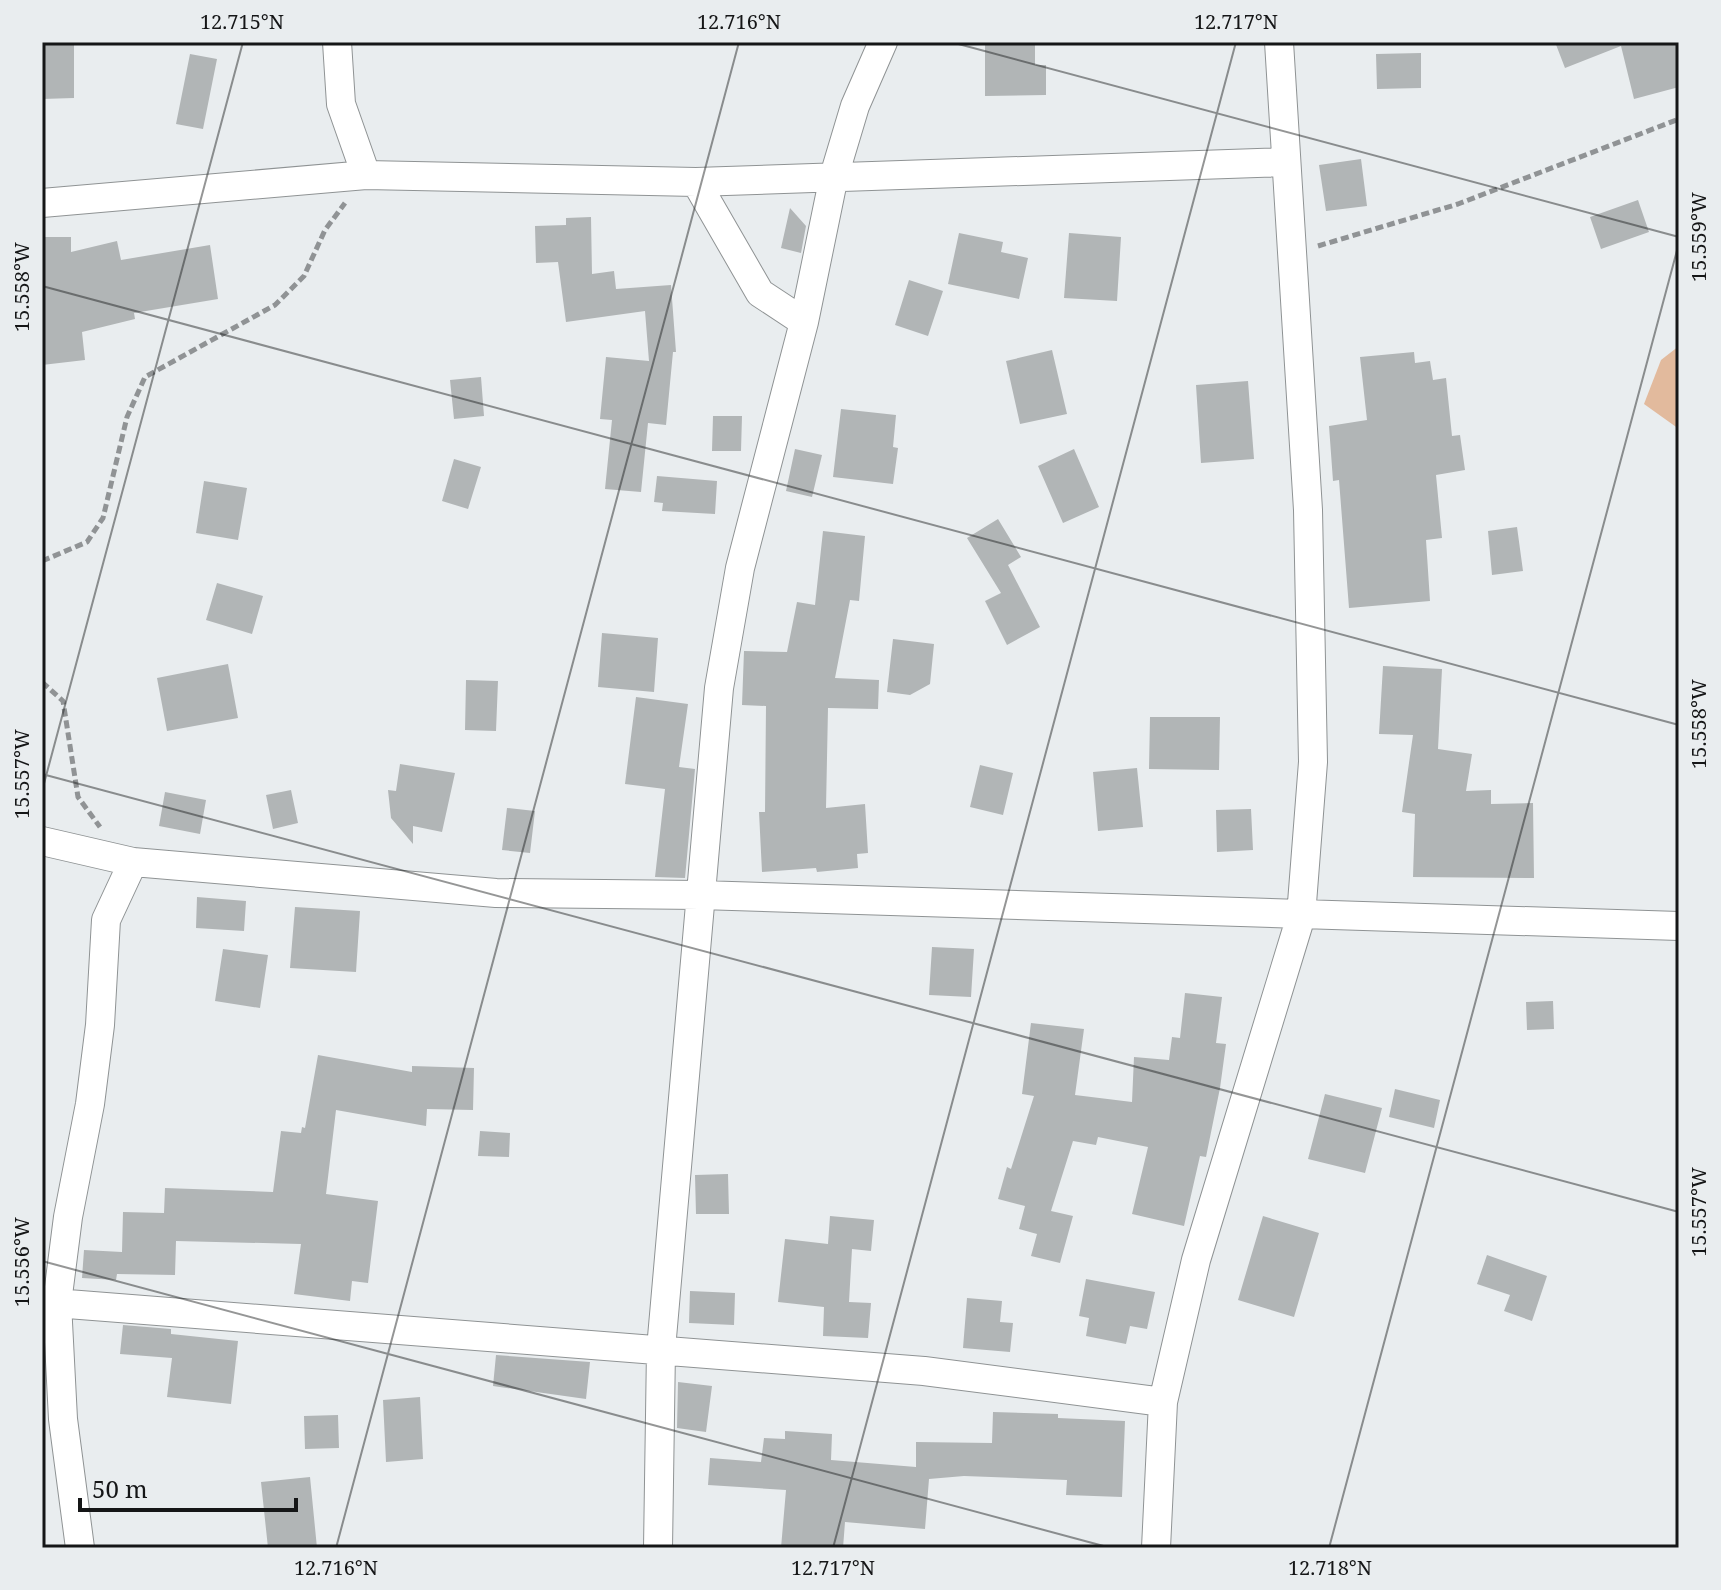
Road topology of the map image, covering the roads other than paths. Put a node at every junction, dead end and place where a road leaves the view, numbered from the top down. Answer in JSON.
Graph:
{"nodes":[{"id":1,"x":337,"y":42,"type":"edge"},
{"id":2,"x":883,"y":42,"type":"edge"},
{"id":3,"x":1279,"y":42,"type":"edge"},
{"id":4,"x":1286,"y":162,"type":"junction"},
{"id":5,"x":366,"y":175,"type":"junction"},
{"id":6,"x":834,"y":176,"type":"junction"},
{"id":7,"x":696,"y":182,"type":"junction"},
{"id":8,"x":42,"y":203,"type":"edge"},
{"id":9,"x":804,"y":322,"type":"junction"},
{"id":10,"x":42,"y":841,"type":"edge"},
{"id":11,"x":133,"y":862,"type":"junction"},
{"id":12,"x":700,"y":895,"type":"junction"},
{"id":13,"x":1301,"y":916,"type":"junction"},
{"id":14,"x":1679,"y":926,"type":"edge"},
{"id":15,"x":50,"y":1302,"type":"edge"},
{"id":16,"x":661,"y":1349,"type":"junction"},
{"id":17,"x":1163,"y":1402,"type":"junction"},
{"id":18,"x":80,"y":1548,"type":"edge"},
{"id":19,"x":658,"y":1548,"type":"edge"},
{"id":20,"x":1156,"y":1548,"type":"edge"}],
"edges":[{"from":1,"to":5,"type":"street"},
{"from":2,"to":6,"type":"street"},
{"from":3,"to":4,"type":"street"},
{"from":4,"to":6,"type":"street"},
{"from":4,"to":13,"type":"street"},
{"from":5,"to":7,"type":"street"},
{"from":5,"to":8,"type":"street"},
{"from":6,"to":7,"type":"street"},
{"from":6,"to":9,"type":"street"},
{"from":7,"to":9,"type":"street"},
{"from":9,"to":12,"type":"street"},
{"from":10,"to":11,"type":"street"},
{"from":11,"to":12,"type":"street"},
{"from":11,"to":15,"type":"street"},
{"from":12,"to":13,"type":"street"},
{"from":12,"to":16,"type":"street"},
{"from":13,"to":14,"type":"street"},
{"from":13,"to":17,"type":"street"},
{"from":15,"to":16,"type":"street"},
{"from":15,"to":18,"type":"street"},
{"from":16,"to":17,"type":"street"},
{"from":16,"to":19,"type":"street"},
{"from":17,"to":20,"type":"street"}]}
